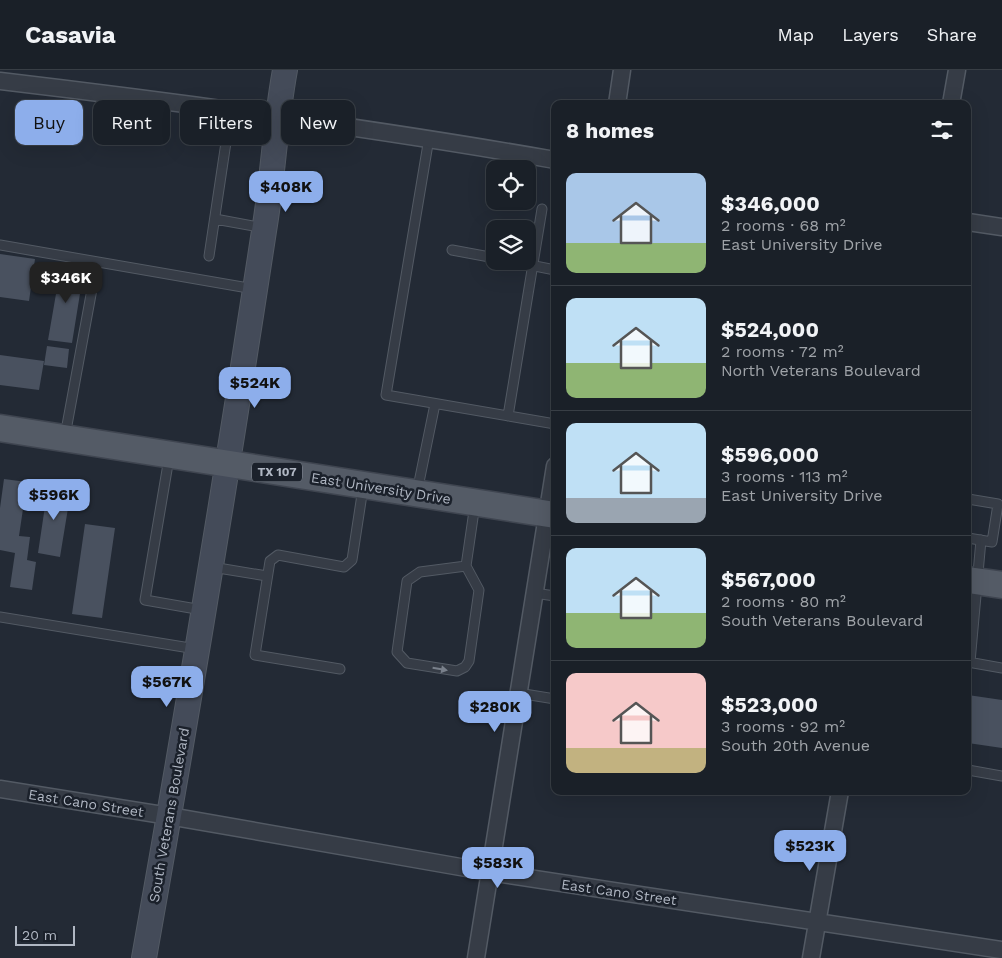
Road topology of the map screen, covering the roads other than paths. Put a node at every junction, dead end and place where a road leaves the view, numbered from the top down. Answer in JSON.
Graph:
{"nodes":[{"id":1,"x":285,"y":70,"type":"edge"},
{"id":2,"x":622,"y":70,"type":"edge"},
{"id":3,"x":957,"y":70,"type":"edge"},
{"id":4,"x":0,"y":81,"type":"edge"},
{"id":5,"x":618,"y":100,"type":"edge"},
{"id":6,"x":952,"y":100,"type":"edge"},
{"id":7,"x":180,"y":103,"type":"edge"},
{"id":8,"x":271,"y":115,"type":"edge"},
{"id":9,"x":277,"y":116,"type":"junction"},
{"id":10,"x":429,"y":138,"type":"junction"},
{"id":11,"x":226,"y":145,"type":"edge"},
{"id":12,"x":551,"y":159,"type":"edge"},
{"id":13,"x":542,"y":209,"type":"dead end"},
{"id":14,"x":215,"y":219,"type":"junction"},
{"id":15,"x":971,"y":222,"type":"edge"},
{"id":16,"x":1002,"y":227,"type":"edge"},
{"id":17,"x":265,"y":228,"type":"junction"},
{"id":18,"x":0,"y":245,"type":"edge"},
{"id":19,"x":536,"y":247,"type":"edge"},
{"id":20,"x":452,"y":250,"type":"dead end"},
{"id":21,"x":209,"y":256,"type":"dead end"},
{"id":22,"x":486,"y":256,"type":"edge"},
{"id":23,"x":97,"y":262,"type":"junction"},
{"id":24,"x":536,"y":267,"type":"edge"},
{"id":25,"x":551,"y":269,"type":"edge"},
{"id":26,"x":532,"y":270,"type":"edge"},
{"id":27,"x":255,"y":289,"type":"junction"},
{"id":28,"x":435,"y":404,"type":"junction"},
{"id":29,"x":508,"y":416,"type":"junction"},
{"id":30,"x":551,"y":423,"type":"edge"},
{"id":31,"x":0,"y":428,"type":"edge"},
{"id":32,"x":65,"y":438,"type":"junction"},
{"id":33,"x":170,"y":455,"type":"junction"},
{"id":34,"x":226,"y":464,"type":"junction"},
{"id":35,"x":364,"y":485,"type":"junction"},
{"id":36,"x":417,"y":494,"type":"junction"},
{"id":37,"x":971,"y":500,"type":"edge"},
{"id":38,"x":475,"y":503,"type":"junction"},
{"id":39,"x":1000,"y":505,"type":"edge"},
{"id":40,"x":551,"y":515,"type":"edge"},
{"id":41,"x":971,"y":538,"type":"edge"},
{"id":42,"x":981,"y":540,"type":"junction"},
{"id":43,"x":466,"y":566,"type":"junction"},
{"id":44,"x":209,"y":567,"type":"junction"},
{"id":45,"x":268,"y":576,"type":"junction"},
{"id":46,"x":983,"y":582,"type":"edge"},
{"id":47,"x":534,"y":593,"type":"junction"},
{"id":48,"x":551,"y":595,"type":"edge"},
{"id":49,"x":202,"y":610,"type":"junction"},
{"id":50,"x":0,"y":617,"type":"edge"},
{"id":51,"x":196,"y":649,"type":"junction"},
{"id":52,"x":971,"y":651,"type":"edge"},
{"id":53,"x":971,"y":662,"type":"edge"},
{"id":54,"x":1002,"y":668,"type":"edge"},
{"id":55,"x":340,"y":669,"type":"dead end"},
{"id":56,"x":518,"y":693,"type":"junction"},
{"id":57,"x":551,"y":698,"type":"edge"},
{"id":58,"x":971,"y":771,"type":"edge"},
{"id":59,"x":1002,"y":776,"type":"edge"},
{"id":60,"x":0,"y":789,"type":"edge"},
{"id":61,"x":839,"y":795,"type":"edge"},
{"id":62,"x":169,"y":816,"type":"junction"},
{"id":63,"x":489,"y":872,"type":"junction"},
{"id":64,"x":817,"y":921,"type":"junction"},
{"id":65,"x":1002,"y":950,"type":"edge"},
{"id":66,"x":144,"y":958,"type":"edge"},
{"id":67,"x":476,"y":958,"type":"edge"},
{"id":68,"x":811,"y":958,"type":"edge"}],
"edges":[{"from":1,"to":9,"type":"street","name":"South Veterans Boulevard"},
{"from":2,"to":5,"type":"street"},
{"from":3,"to":6,"type":"street"},
{"from":4,"to":7,"type":"street"},
{"from":8,"to":9,"type":"street"},
{"from":9,"to":10,"type":"street"},
{"from":9,"to":17,"type":"street","name":"South Veterans Boulevard"},
{"from":10,"to":12,"type":"street"},
{"from":10,"to":28,"type":"lane"},
{"from":11,"to":14,"type":"lane"},
{"from":13,"to":19,"type":"lane"},
{"from":14,"to":17,"type":"lane"},
{"from":14,"to":21,"type":"lane"},
{"from":15,"to":16,"type":"street"},
{"from":17,"to":27,"type":"street","name":"South Veterans Boulevard"},
{"from":18,"to":23,"type":"lane"},
{"from":20,"to":22,"type":"lane"},
{"from":23,"to":27,"type":"lane"},
{"from":23,"to":32,"type":"lane"},
{"from":24,"to":25,"type":"lane"},
{"from":26,"to":29,"type":"lane"},
{"from":27,"to":34,"type":"street","name":"South Veterans Boulevard"},
{"from":28,"to":29,"type":"lane"},
{"from":28,"to":36,"type":"lane"},
{"from":29,"to":30,"type":"lane"},
{"from":31,"to":32,"type":"main road","name":"East University Drive","number":"TX 107"},
{"from":32,"to":33,"type":"main road","name":"East University Drive","number":"TX 107"},
{"from":33,"to":34,"type":"main road","name":"East University Drive","number":"TX 107"},
{"from":33,"to":49,"type":"lane"},
{"from":34,"to":35,"type":"main road","name":"East University Drive","number":"TX 107"},
{"from":34,"to":44,"type":"street","name":"South Veterans Boulevard"},
{"from":35,"to":36,"type":"main road","name":"East University Drive","number":"TX 107"},
{"from":35,"to":45,"type":"lane"},
{"from":36,"to":38,"type":"main road","name":"East University Drive","number":"TX 107"},
{"from":37,"to":39,"type":"lane"},
{"from":38,"to":40,"type":"main road","name":"East University Drive","number":"TX 107"},
{"from":38,"to":43,"type":"lane"},
{"from":39,"to":42,"type":"lane"},
{"from":40,"to":47,"type":"street"},
{"from":41,"to":42,"type":"lane"},
{"from":42,"to":46,"type":"lane"},
{"from":43,"to":43,"type":"lane","one_way":true},
{"from":44,"to":45,"type":"lane"},
{"from":44,"to":49,"type":"street","name":"South Veterans Boulevard"},
{"from":45,"to":55,"type":"lane"},
{"from":46,"to":52,"type":"lane"},
{"from":47,"to":48,"type":"lane"},
{"from":47,"to":56,"type":"street"},
{"from":49,"to":51,"type":"street","name":"South Veterans Boulevard"},
{"from":50,"to":51,"type":"lane"},
{"from":51,"to":62,"type":"street","name":"South Veterans Boulevard"},
{"from":53,"to":54,"type":"lane"},
{"from":56,"to":57,"type":"lane"},
{"from":56,"to":63,"type":"street"},
{"from":58,"to":59,"type":"lane"},
{"from":60,"to":62,"type":"street","name":"East Cano Street"},
{"from":61,"to":64,"type":"street"},
{"from":62,"to":63,"type":"street","name":"East Cano Street"},
{"from":62,"to":66,"type":"street","name":"South Veterans Boulevard"},
{"from":63,"to":64,"type":"street","name":"East Cano Street"},
{"from":63,"to":67,"type":"street"},
{"from":64,"to":65,"type":"street","name":"East Cano Street"},
{"from":64,"to":68,"type":"street"}]}
